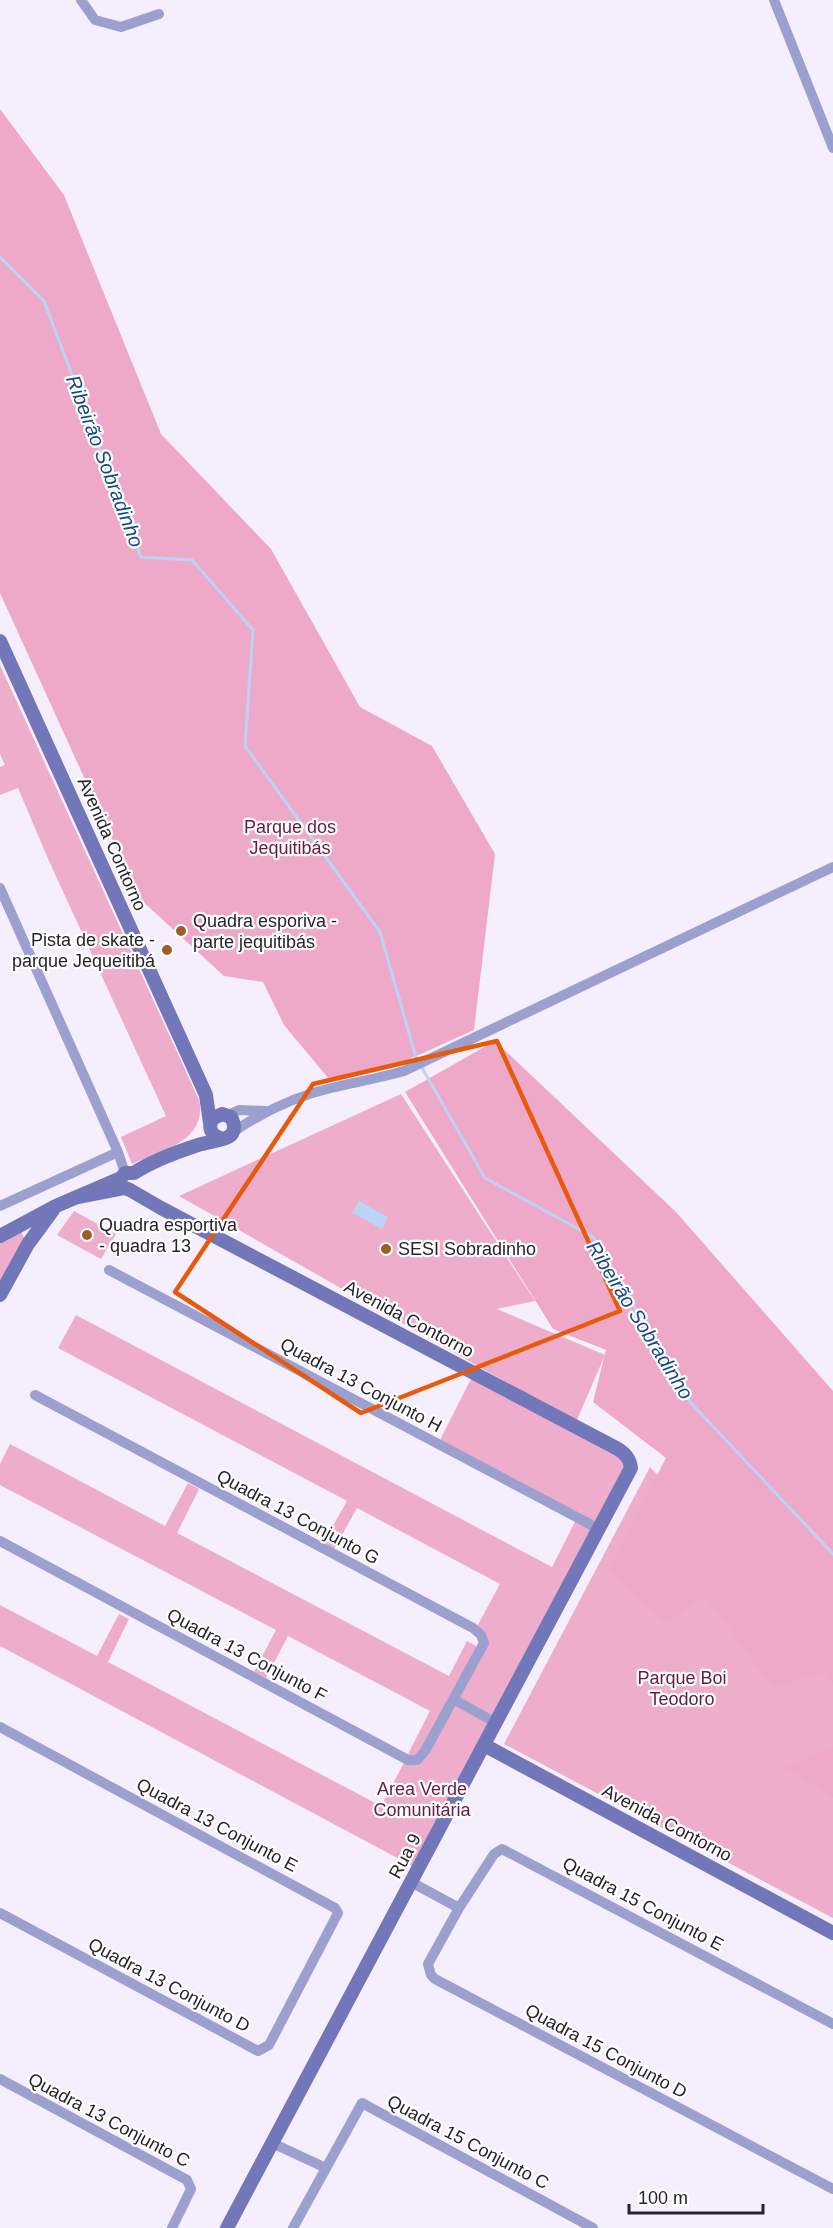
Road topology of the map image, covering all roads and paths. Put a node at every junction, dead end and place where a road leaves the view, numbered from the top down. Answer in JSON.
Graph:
{"nodes":[{"id":1,"x":81,"y":0,"type":"edge"},
{"id":2,"x":774,"y":0,"type":"edge"},
{"id":3,"x":159,"y":14,"type":"dead end"},
{"id":4,"x":833,"y":148,"type":"edge"},
{"id":5,"x":0,"y":641,"type":"edge"},
{"id":6,"x":833,"y":867,"type":"edge"},
{"id":7,"x":0,"y":888,"type":"edge"},
{"id":8,"x":206,"y":1095,"type":"junction"},
{"id":9,"x":267,"y":1111,"type":"junction"},
{"id":10,"x":227,"y":1115,"type":"junction"},
{"id":11,"x":210,"y":1125,"type":"junction"},
{"id":12,"x":230,"y":1133,"type":"junction"},
{"id":13,"x":195,"y":1145,"type":"junction"},
{"id":14,"x":118,"y":1152,"type":"junction"},
{"id":15,"x":130,"y":1181,"type":"junction"},
{"id":16,"x":0,"y":1206,"type":"edge"},
{"id":17,"x":56,"y":1206,"type":"junction"},
{"id":18,"x":6,"y":1232,"type":"edge"},
{"id":19,"x":28,"y":1244,"type":"junction"},
{"id":20,"x":109,"y":1270,"type":"dead end"},
{"id":21,"x":0,"y":1295,"type":"edge"},
{"id":22,"x":35,"y":1395,"type":"dead end"},
{"id":23,"x":631,"y":1468,"type":"joint"},
{"id":24,"x":599,"y":1530,"type":"junction"},
{"id":25,"x":0,"y":1541,"type":"edge"},
{"id":26,"x":454,"y":1700,"type":"junction"},
{"id":27,"x":496,"y":1723,"type":"junction"},
{"id":28,"x":0,"y":1726,"type":"edge"},
{"id":29,"x":484,"y":1745,"type":"junction"},
{"id":30,"x":411,"y":1882,"type":"junction"},
{"id":31,"x":459,"y":1908,"type":"junction"},
{"id":32,"x":0,"y":1913,"type":"edge"},
{"id":33,"x":833,"y":1933,"type":"edge"},
{"id":34,"x":298,"y":1992,"type":"joint"},
{"id":35,"x":833,"y":2024,"type":"edge"},
{"id":36,"x":0,"y":2079,"type":"edge"},
{"id":37,"x":272,"y":2143,"type":"junction"},
{"id":38,"x":326,"y":2169,"type":"junction"},
{"id":39,"x":833,"y":2189,"type":"edge"},
{"id":40,"x":172,"y":2228,"type":"edge"},
{"id":41,"x":227,"y":2228,"type":"edge"},
{"id":42,"x":292,"y":2228,"type":"edge"},
{"id":43,"x":593,"y":2228,"type":"edge"}],
"edges":[{"from":1,"to":3,"type":"street"},
{"from":2,"to":4,"type":"street"},
{"from":5,"to":8,"type":"street","name":"Avenida Contorno"},
{"from":6,"to":9,"type":"street"},
{"from":7,"to":14,"type":"street"},
{"from":8,"to":10,"type":"street","name":"Avenida Contorno"},
{"from":8,"to":11,"type":"street","name":"Avenida Contorno"},
{"from":9,"to":10,"type":"street"},
{"from":9,"to":12,"type":"street"},
{"from":10,"to":11,"type":"street"},
{"from":10,"to":12,"type":"street"},
{"from":11,"to":12,"type":"street"},
{"from":11,"to":13,"type":"street"},
{"from":12,"to":13,"type":"street"},
{"from":13,"to":15,"type":"street"},
{"from":14,"to":15,"type":"street"},
{"from":14,"to":16,"type":"street"},
{"from":15,"to":17,"type":"street"},
{"from":15,"to":23,"type":"street","name":"Avenida Contorno"},
{"from":17,"to":18,"type":"street"},
{"from":17,"to":19,"type":"street"},
{"from":18,"to":19,"type":"street"},
{"from":19,"to":21,"type":"street"},
{"from":20,"to":24,"type":"street","name":"Quadra 13 Conjunto H"},
{"from":22,"to":26,"type":"street","name":"Quadra 13 Conjunto G"},
{"from":23,"to":24,"type":"street","name":"Rua 9"},
{"from":24,"to":27,"type":"street","name":"Rua 9"},
{"from":25,"to":26,"type":"street","name":"Quadra 13 Conjunto F"},
{"from":26,"to":27,"type":"street"},
{"from":27,"to":29,"type":"street","name":"Rua 9"},
{"from":28,"to":34,"type":"street","name":"Quadra 13 Conjunto E"},
{"from":29,"to":30,"type":"street","name":"Rua 9"},
{"from":29,"to":33,"type":"street","name":"Avenida Contorno"},
{"from":30,"to":31,"type":"street"},
{"from":30,"to":37,"type":"street","name":"Rua 9"},
{"from":31,"to":35,"type":"street","name":"Quadra 15 Conjunto E"},
{"from":31,"to":39,"type":"street","name":"Quadra 15 Conjunto D"},
{"from":32,"to":34,"type":"street","name":"Quadra 13 Conjunto D"},
{"from":36,"to":40,"type":"street","name":"Quadra 13 Conjunto C"},
{"from":37,"to":38,"type":"street"},
{"from":37,"to":41,"type":"street","name":"Rua 9"},
{"from":38,"to":42,"type":"street"},
{"from":38,"to":43,"type":"street","name":"Quadra 15 Conjunto C"}]}
